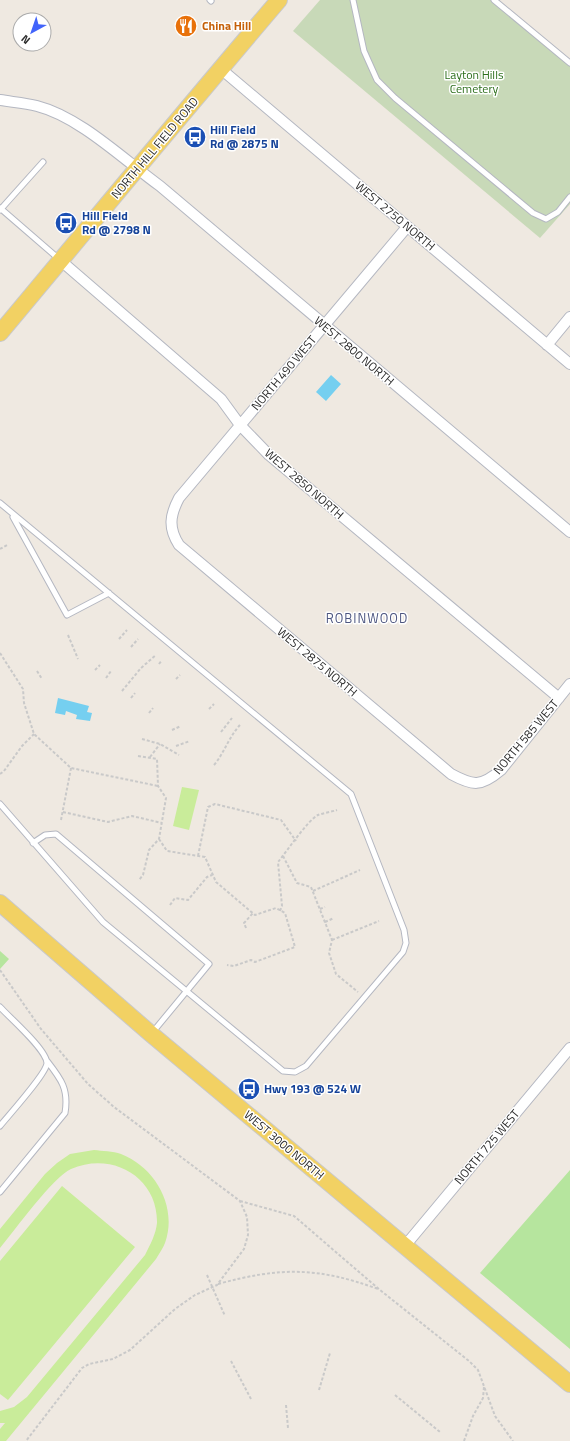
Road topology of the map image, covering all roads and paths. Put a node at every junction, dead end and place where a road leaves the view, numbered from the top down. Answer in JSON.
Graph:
{"nodes":[{"id":1,"x":279,"y":0,"type":"edge"},
{"id":2,"x":353,"y":0,"type":"edge"},
{"id":3,"x":494,"y":0,"type":"edge"},
{"id":4,"x":570,"y":63,"type":"edge"},
{"id":5,"x":221,"y":68,"type":"junction"},
{"id":6,"x":0,"y":100,"type":"edge"},
{"id":7,"x":43,"y":162,"type":"dead end"},
{"id":8,"x":138,"y":170,"type":"junction"},
{"id":9,"x":570,"y":197,"type":"edge"},
{"id":10,"x":0,"y":209,"type":"edge"},
{"id":11,"x":407,"y":227,"type":"junction"},
{"id":12,"x":60,"y":260,"type":"junction"},
{"id":13,"x":570,"y":317,"type":"edge"},
{"id":14,"x":324,"y":326,"type":"junction"},
{"id":15,"x":0,"y":333,"type":"edge"},
{"id":16,"x":547,"y":344,"type":"junction"},
{"id":17,"x":570,"y":364,"type":"edge"},
{"id":18,"x":240,"y":425,"type":"junction"},
{"id":19,"x":0,"y":503,"type":"edge"},
{"id":20,"x":12,"y":514,"type":"junction"},
{"id":21,"x":170,"y":524,"type":"joint"},
{"id":22,"x":570,"y":532,"type":"edge"},
{"id":23,"x":7,"y":545,"type":"dead end"},
{"id":24,"x":0,"y":549,"type":"edge"},
{"id":25,"x":109,"y":593,"type":"junction"},
{"id":26,"x":127,"y":630,"type":"dead end"},
{"id":27,"x":68,"y":635,"type":"dead end"},
{"id":28,"x":119,"y":639,"type":"dead end"},
{"id":29,"x":138,"y":639,"type":"dead end"},
{"id":30,"x":131,"y":647,"type":"dead end"},
{"id":31,"x":0,"y":653,"type":"edge"},
{"id":32,"x":156,"y":655,"type":"dead end"},
{"id":33,"x":4,"y":659,"type":"junction"},
{"id":34,"x":78,"y":659,"type":"dead end"},
{"id":35,"x":0,"y":660,"type":"edge"},
{"id":36,"x":162,"y":660,"type":"dead end"},
{"id":37,"x":159,"y":664,"type":"dead end"},
{"id":38,"x":100,"y":665,"type":"dead end"},
{"id":39,"x":37,"y":670,"type":"dead end"},
{"id":40,"x":95,"y":670,"type":"dead end"},
{"id":41,"x":111,"y":671,"type":"dead end"},
{"id":42,"x":180,"y":675,"type":"dead end"},
{"id":43,"x":106,"y":678,"type":"dead end"},
{"id":44,"x":42,"y":679,"type":"dead end"},
{"id":45,"x":176,"y":679,"type":"dead end"},
{"id":46,"x":570,"y":684,"type":"edge"},
{"id":47,"x":122,"y":691,"type":"dead end"},
{"id":48,"x":135,"y":693,"type":"dead end"},
{"id":49,"x":131,"y":698,"type":"dead end"},
{"id":50,"x":559,"y":698,"type":"junction"},
{"id":51,"x":214,"y":704,"type":"dead end"},
{"id":52,"x":153,"y":708,"type":"dead end"},
{"id":53,"x":209,"y":709,"type":"dead end"},
{"id":54,"x":149,"y":713,"type":"dead end"},
{"id":55,"x":232,"y":718,"type":"dead end"},
{"id":56,"x":240,"y":725,"type":"dead end"},
{"id":57,"x":181,"y":726,"type":"dead end"},
{"id":58,"x":172,"y":730,"type":"dead end"},
{"id":59,"x":221,"y":732,"type":"dead end"},
{"id":60,"x":34,"y":734,"type":"junction"},
{"id":61,"x":142,"y":739,"type":"dead end"},
{"id":62,"x":190,"y":741,"type":"dead end"},
{"id":63,"x":160,"y":744,"type":"junction"},
{"id":64,"x":176,"y":746,"type":"dead end"},
{"id":65,"x":179,"y":755,"type":"dead end"},
{"id":66,"x":138,"y":756,"type":"dead end"},
{"id":67,"x":150,"y":758,"type":"junction"},
{"id":68,"x":214,"y":765,"type":"dead end"},
{"id":69,"x":70,"y":768,"type":"junction"},
{"id":70,"x":0,"y":774,"type":"edge"},
{"id":71,"x":478,"y":784,"type":"joint"},
{"id":72,"x":158,"y":786,"type":"junction"},
{"id":73,"x":0,"y":804,"type":"edge"},
{"id":74,"x":336,"y":810,"type":"dead end"},
{"id":75,"x":63,"y":812,"type":"junction"},
{"id":76,"x":61,"y":820,"type":"dead end"},
{"id":77,"x":162,"y":823,"type":"junction"},
{"id":78,"x":159,"y":839,"type":"junction"},
{"id":79,"x":296,"y":841,"type":"junction"},
{"id":80,"x":33,"y":843,"type":"junction"},
{"id":81,"x":198,"y":856,"type":"junction"},
{"id":82,"x":283,"y":856,"type":"junction"},
{"id":83,"x":360,"y":870,"type":"dead end"},
{"id":84,"x":212,"y":875,"type":"junction"},
{"id":85,"x":139,"y":880,"type":"dead end"},
{"id":86,"x":313,"y":891,"type":"junction"},
{"id":87,"x":0,"y":903,"type":"edge"},
{"id":88,"x":170,"y":905,"type":"dead end"},
{"id":89,"x":326,"y":907,"type":"dead end"},
{"id":90,"x":320,"y":909,"type":"junction"},
{"id":91,"x":280,"y":911,"type":"junction"},
{"id":92,"x":253,"y":913,"type":"junction"},
{"id":93,"x":334,"y":918,"type":"dead end"},
{"id":94,"x":379,"y":921,"type":"dead end"},
{"id":95,"x":325,"y":922,"type":"junction"},
{"id":96,"x":366,"y":926,"type":"junction"},
{"id":97,"x":246,"y":928,"type":"dead end"},
{"id":98,"x":368,"y":929,"type":"dead end"},
{"id":99,"x":336,"y":938,"type":"junction"},
{"id":100,"x":332,"y":940,"type":"junction"},
{"id":101,"x":337,"y":941,"type":"dead end"},
{"id":102,"x":228,"y":965,"type":"dead end"},
{"id":103,"x":0,"y":970,"type":"edge"},
{"id":104,"x":187,"y":991,"type":"junction"},
{"id":105,"x":358,"y":992,"type":"dead end"},
{"id":106,"x":0,"y":1007,"type":"edge"},
{"id":107,"x":151,"y":1034,"type":"junction"},
{"id":108,"x":570,"y":1048,"type":"edge"},
{"id":109,"x":47,"y":1061,"type":"junction"},
{"id":110,"x":0,"y":1126,"type":"edge"},
{"id":111,"x":0,"y":1192,"type":"edge"},
{"id":112,"x":240,"y":1201,"type":"junction"},
{"id":113,"x":404,"y":1247,"type":"junction"},
{"id":114,"x":207,"y":1275,"type":"dead end"},
{"id":115,"x":217,"y":1285,"type":"junction"},
{"id":116,"x":213,"y":1287,"type":"junction"},
{"id":117,"x":380,"y":1290,"type":"junction"},
{"id":118,"x":225,"y":1316,"type":"dead end"},
{"id":119,"x":330,"y":1354,"type":"dead end"},
{"id":120,"x":231,"y":1361,"type":"dead end"},
{"id":121,"x":570,"y":1384,"type":"edge"},
{"id":122,"x":484,"y":1386,"type":"junction"},
{"id":123,"x":319,"y":1390,"type":"dead end"},
{"id":124,"x":395,"y":1395,"type":"dead end"},
{"id":125,"x":251,"y":1399,"type":"dead end"},
{"id":126,"x":286,"y":1405,"type":"dead end"},
{"id":127,"x":288,"y":1428,"type":"dead end"},
{"id":128,"x":440,"y":1432,"type":"dead end"},
{"id":129,"x":26,"y":1441,"type":"edge"},
{"id":130,"x":464,"y":1441,"type":"edge"},
{"id":131,"x":513,"y":1441,"type":"edge"}],
"edges":[{"from":1,"to":5,"type":"main road","name":"NORTH HILL FIELD ROAD"},
{"from":2,"to":9,"type":"lane"},
{"from":3,"to":4,"type":"lane"},
{"from":5,"to":8,"type":"main road","name":"NORTH HILL FIELD ROAD"},
{"from":5,"to":11,"type":"street","name":"WEST 2750 NORTH"},
{"from":6,"to":8,"type":"street","name":"WEST 2800 NORTH"},
{"from":7,"to":10,"type":"lane"},
{"from":8,"to":12,"type":"main road","name":"NORTH HILL FIELD ROAD"},
{"from":8,"to":14,"type":"street","name":"WEST 2800 NORTH"},
{"from":10,"to":12,"type":"lane"},
{"from":11,"to":14,"type":"street","name":"NORTH 490 WEST"},
{"from":11,"to":16,"type":"street","name":"WEST 2750 NORTH"},
{"from":12,"to":15,"type":"main road","name":"NORTH HILL FIELD ROAD"},
{"from":12,"to":18,"type":"street","name":"WEST 2850 NORTH"},
{"from":13,"to":16,"type":"street"},
{"from":14,"to":18,"type":"street","name":"NORTH 490 WEST"},
{"from":14,"to":22,"type":"street","name":"WEST 2800 NORTH"},
{"from":16,"to":17,"type":"street","name":"WEST 2750 NORTH"},
{"from":18,"to":21,"type":"street","name":"NORTH 490 WEST"},
{"from":18,"to":50,"type":"street","name":"WEST 2850 NORTH"},
{"from":19,"to":20,"type":"lane"},
{"from":20,"to":25,"type":"lane"},
{"from":20,"to":25,"type":"lane"},
{"from":21,"to":71,"type":"street","name":"WEST 2875 NORTH"},
{"from":23,"to":24,"type":"path"},
{"from":25,"to":104,"type":"lane"},
{"from":26,"to":28,"type":"path"},
{"from":27,"to":34,"type":"path"},
{"from":29,"to":30,"type":"path"},
{"from":31,"to":33,"type":"path"},
{"from":32,"to":47,"type":"path"},
{"from":33,"to":35,"type":"path"},
{"from":33,"to":60,"type":"path"},
{"from":36,"to":37,"type":"path"},
{"from":38,"to":40,"type":"path"},
{"from":39,"to":44,"type":"path"},
{"from":41,"to":43,"type":"path"},
{"from":42,"to":45,"type":"path"},
{"from":46,"to":50,"type":"street","name":"NORTH 585 WEST"},
{"from":48,"to":49,"type":"path"},
{"from":50,"to":71,"type":"street","name":"NORTH 585 WEST"},
{"from":51,"to":53,"type":"path"},
{"from":52,"to":54,"type":"path"},
{"from":55,"to":59,"type":"path"},
{"from":56,"to":68,"type":"path"},
{"from":57,"to":58,"type":"path"},
{"from":60,"to":69,"type":"path"},
{"from":60,"to":70,"type":"path"},
{"from":61,"to":63,"type":"path"},
{"from":62,"to":64,"type":"path"},
{"from":63,"to":65,"type":"path"},
{"from":63,"to":67,"type":"path"},
{"from":66,"to":67,"type":"path"},
{"from":67,"to":72,"type":"path"},
{"from":69,"to":72,"type":"path"},
{"from":69,"to":75,"type":"path"},
{"from":72,"to":77,"type":"path"},
{"from":73,"to":80,"type":"lane"},
{"from":74,"to":79,"type":"path"},
{"from":75,"to":76,"type":"path"},
{"from":75,"to":77,"type":"path"},
{"from":77,"to":78,"type":"path"},
{"from":78,"to":81,"type":"path"},
{"from":78,"to":85,"type":"path"},
{"from":79,"to":81,"type":"path"},
{"from":79,"to":82,"type":"path"},
{"from":80,"to":104,"type":"lane"},
{"from":80,"to":104,"type":"lane"},
{"from":81,"to":84,"type":"path"},
{"from":82,"to":86,"type":"path"},
{"from":82,"to":91,"type":"path"},
{"from":83,"to":86,"type":"path"},
{"from":84,"to":88,"type":"path"},
{"from":84,"to":92,"type":"path"},
{"from":86,"to":90,"type":"path"},
{"from":87,"to":107,"type":"main road","name":"WEST 3000 NORTH"},
{"from":89,"to":90,"type":"path"},
{"from":90,"to":95,"type":"path"},
{"from":91,"to":92,"type":"path"},
{"from":91,"to":102,"type":"path"},
{"from":92,"to":97,"type":"path"},
{"from":93,"to":95,"type":"path"},
{"from":94,"to":96,"type":"path"},
{"from":95,"to":100,"type":"path"},
{"from":96,"to":98,"type":"path"},
{"from":96,"to":99,"type":"path"},
{"from":99,"to":100,"type":"path"},
{"from":99,"to":101,"type":"path"},
{"from":100,"to":105,"type":"path"},
{"from":103,"to":112,"type":"path"},
{"from":104,"to":107,"type":"lane"},
{"from":106,"to":109,"type":"lane"},
{"from":107,"to":113,"type":"main road","name":"WEST 3000 NORTH"},
{"from":108,"to":113,"type":"street","name":"NORTH 725 WEST"},
{"from":109,"to":110,"type":"lane"},
{"from":109,"to":111,"type":"lane"},
{"from":112,"to":115,"type":"path"},
{"from":112,"to":117,"type":"path"},
{"from":113,"to":121,"type":"main road","name":"WEST 3000 NORTH"},
{"from":114,"to":116,"type":"path"},
{"from":115,"to":116,"type":"path"},
{"from":115,"to":117,"type":"path"},
{"from":116,"to":118,"type":"path"},
{"from":116,"to":129,"type":"path"},
{"from":117,"to":122,"type":"path"},
{"from":119,"to":123,"type":"path"},
{"from":120,"to":125,"type":"path"},
{"from":122,"to":130,"type":"path"},
{"from":122,"to":131,"type":"path"},
{"from":124,"to":128,"type":"path"},
{"from":126,"to":127,"type":"path"}]}
